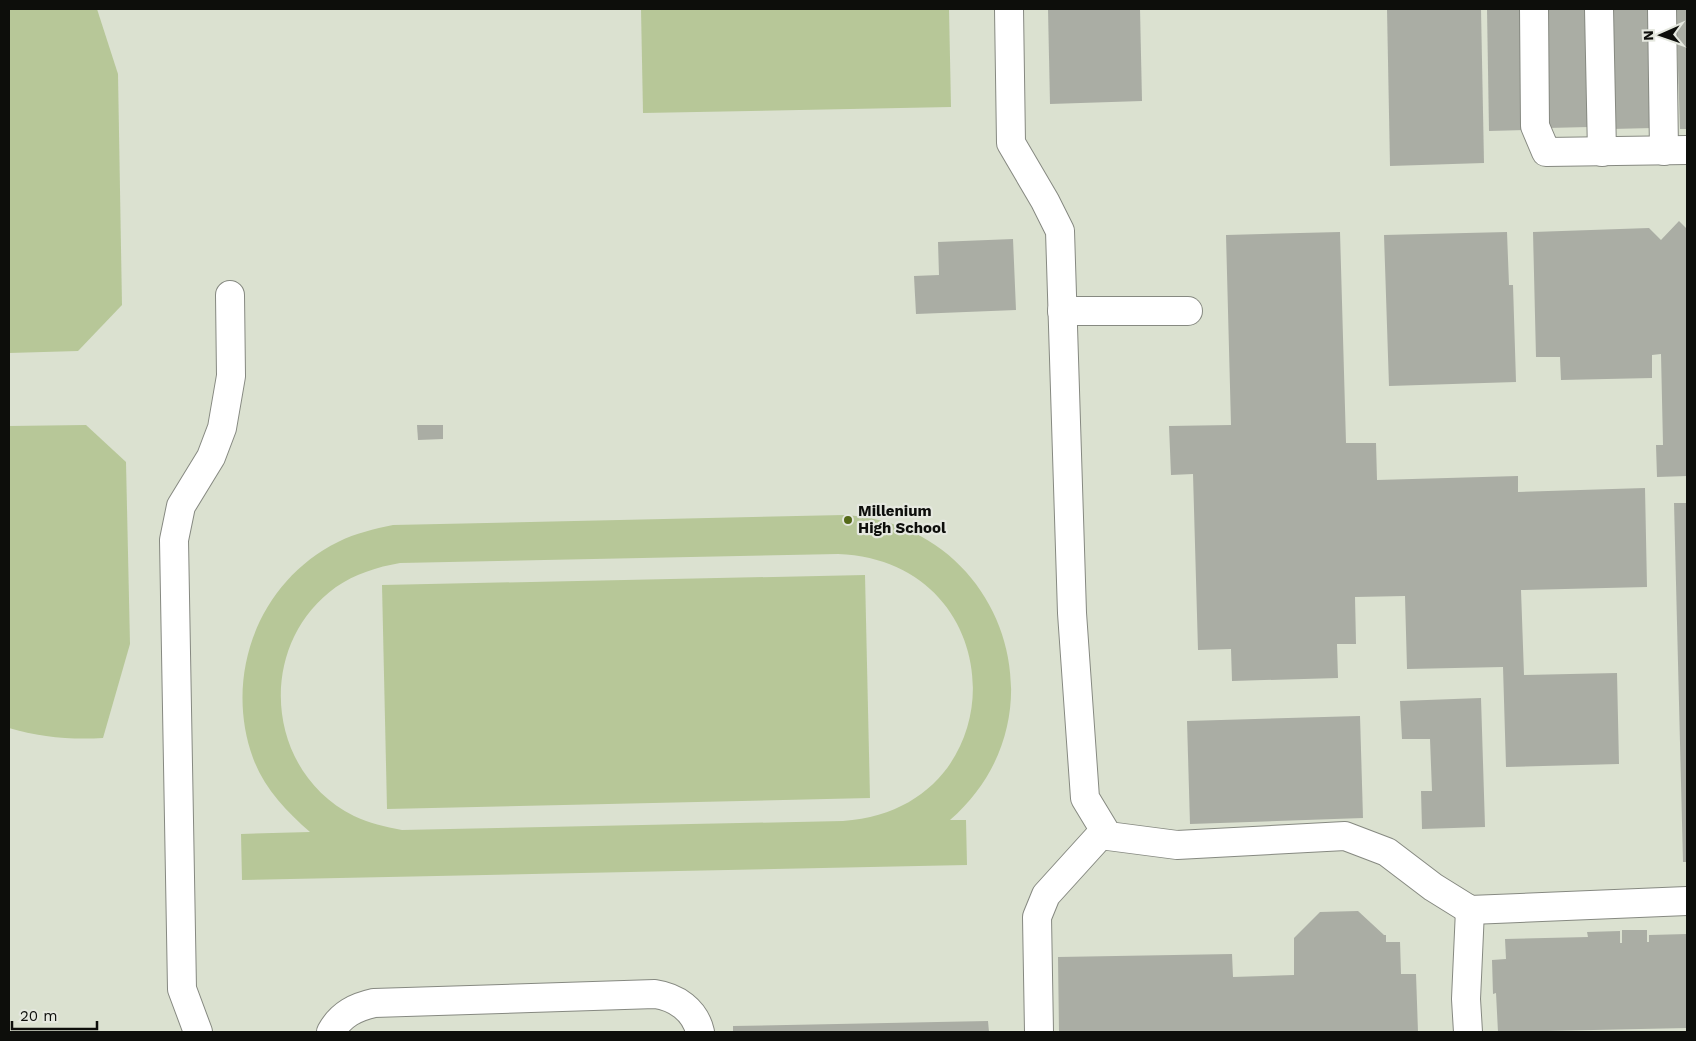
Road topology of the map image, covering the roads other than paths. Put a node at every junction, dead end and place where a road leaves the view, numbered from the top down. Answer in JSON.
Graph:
{"nodes":[{"id":1,"x":1009,"y":9,"type":"edge"},
{"id":2,"x":1534,"y":9,"type":"edge"},
{"id":3,"x":1599,"y":9,"type":"edge"},
{"id":4,"x":1662,"y":9,"type":"edge"},
{"id":5,"x":1676,"y":150,"type":"edge"},
{"id":6,"x":1602,"y":152,"type":"junction"},
{"id":7,"x":230,"y":295,"type":"dead end"},
{"id":8,"x":1062,"y":311,"type":"junction"},
{"id":9,"x":1188,"y":311,"type":"dead end"},
{"id":10,"x":1104,"y":831,"type":"junction"},
{"id":11,"x":1687,"y":901,"type":"edge"},
{"id":12,"x":1470,"y":910,"type":"junction"},
{"id":13,"x":198,"y":1032,"type":"edge"},
{"id":14,"x":331,"y":1032,"type":"edge"},
{"id":15,"x":700,"y":1032,"type":"edge"},
{"id":16,"x":1039,"y":1032,"type":"edge"},
{"id":17,"x":1468,"y":1032,"type":"edge"}],
"edges":[{"from":1,"to":8,"type":"lane"},
{"from":2,"to":6,"type":"lane"},
{"from":3,"to":6,"type":"lane"},
{"from":4,"to":5,"type":"lane"},
{"from":5,"to":6,"type":"lane"},
{"from":7,"to":13,"type":"lane"},
{"from":8,"to":9,"type":"lane"},
{"from":8,"to":10,"type":"lane"},
{"from":10,"to":12,"type":"lane"},
{"from":10,"to":16,"type":"lane"},
{"from":11,"to":12,"type":"lane"},
{"from":12,"to":17,"type":"lane"},
{"from":14,"to":15,"type":"lane"}]}
